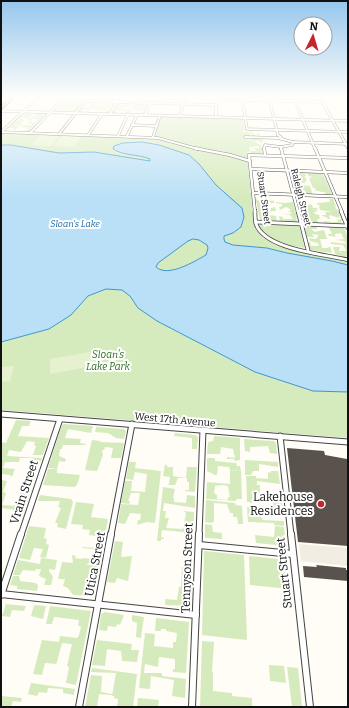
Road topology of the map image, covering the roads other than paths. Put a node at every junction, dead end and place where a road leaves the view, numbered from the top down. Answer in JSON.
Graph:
{"nodes":[{"id":1,"x":61,"y":131,"type":"edge"},
{"id":2,"x":91,"y":131,"type":"edge"},
{"id":3,"x":120,"y":131,"type":"edge"},
{"id":4,"x":129,"y":131,"type":"edge"},
{"id":5,"x":155,"y":131,"type":"edge"},
{"id":6,"x":277,"y":131,"type":"edge"},
{"id":7,"x":308,"y":131,"type":"edge"},
{"id":8,"x":309,"y":131,"type":"edge"},
{"id":9,"x":1,"y":132,"type":"edge"},
{"id":10,"x":339,"y":132,"type":"junction"},
{"id":11,"x":348,"y":132,"type":"edge"},
{"id":12,"x":30,"y":133,"type":"joint"},
{"id":13,"x":59,"y":134,"type":"junction"},
{"id":14,"x":88,"y":135,"type":"junction"},
{"id":15,"x":118,"y":136,"type":"junction"},
{"id":16,"x":127,"y":136,"type":"junction"},
{"id":17,"x":153,"y":137,"type":"junction"},
{"id":18,"x":245,"y":137,"type":"dead end"},
{"id":19,"x":281,"y":137,"type":"junction"},
{"id":20,"x":293,"y":142,"type":"junction"},
{"id":21,"x":313,"y":143,"type":"junction"},
{"id":22,"x":347,"y":144,"type":"edge"},
{"id":23,"x":281,"y":147,"type":"junction"},
{"id":24,"x":348,"y":148,"type":"edge"},
{"id":25,"x":265,"y":154,"type":"junction"},
{"id":26,"x":283,"y":155,"type":"junction"},
{"id":27,"x":318,"y":156,"type":"junction"},
{"id":28,"x":348,"y":158,"type":"edge"},
{"id":29,"x":250,"y":161,"type":"junction"},
{"id":30,"x":251,"y":169,"type":"junction"},
{"id":31,"x":287,"y":171,"type":"junction"},
{"id":32,"x":325,"y":172,"type":"junction"},
{"id":33,"x":348,"y":173,"type":"edge"},
{"id":34,"x":253,"y":193,"type":"junction"},
{"id":35,"x":294,"y":195,"type":"junction"},
{"id":36,"x":335,"y":197,"type":"junction"},
{"id":37,"x":348,"y":197,"type":"edge"},
{"id":38,"x":256,"y":222,"type":"junction"},
{"id":39,"x":301,"y":224,"type":"junction"},
{"id":40,"x":348,"y":227,"type":"edge"},
{"id":41,"x":308,"y":250,"type":"junction"},
{"id":42,"x":348,"y":260,"type":"edge"},
{"id":43,"x":1,"y":414,"type":"edge"},
{"id":44,"x":60,"y":418,"type":"junction"},
{"id":45,"x":132,"y":424,"type":"junction"},
{"id":46,"x":203,"y":430,"type":"junction"},
{"id":47,"x":280,"y":436,"type":"junction"},
{"id":48,"x":348,"y":442,"type":"edge"},
{"id":49,"x":199,"y":544,"type":"junction"},
{"id":50,"x":293,"y":554,"type":"junction"},
{"id":51,"x":1,"y":594,"type":"edge"},
{"id":52,"x":98,"y":604,"type":"junction"},
{"id":53,"x":196,"y":615,"type":"junction"},
{"id":54,"x":79,"y":707,"type":"edge"},
{"id":55,"x":192,"y":707,"type":"edge"},
{"id":56,"x":310,"y":707,"type":"edge"}],
"edges":[{"from":1,"to":13,"type":"street"},
{"from":2,"to":14,"type":"street"},
{"from":3,"to":15,"type":"street"},
{"from":4,"to":16,"type":"street"},
{"from":5,"to":17,"type":"street"},
{"from":6,"to":19,"type":"street"},
{"from":7,"to":21,"type":"street"},
{"from":8,"to":10,"type":"street"},
{"from":9,"to":12,"type":"street"},
{"from":10,"to":11,"type":"street"},
{"from":10,"to":22,"type":"street"},
{"from":12,"to":13,"type":"street"},
{"from":13,"to":14,"type":"street"},
{"from":14,"to":15,"type":"street"},
{"from":15,"to":16,"type":"street"},
{"from":16,"to":17,"type":"street"},
{"from":17,"to":29,"type":"street"},
{"from":18,"to":19,"type":"street"},
{"from":19,"to":20,"type":"street"},
{"from":20,"to":21,"type":"street"},
{"from":20,"to":23,"type":"street"},
{"from":21,"to":22,"type":"street"},
{"from":21,"to":27,"type":"street"},
{"from":22,"to":24,"type":"street"},
{"from":23,"to":25,"type":"street"},
{"from":23,"to":26,"type":"street","name":"Raleigh Street"},
{"from":25,"to":26,"type":"street"},
{"from":25,"to":29,"type":"street","name":"Stuart Street"},
{"from":26,"to":27,"type":"street"},
{"from":26,"to":31,"type":"street","name":"Raleigh Street"},
{"from":27,"to":28,"type":"street"},
{"from":27,"to":32,"type":"street"},
{"from":29,"to":30,"type":"street","name":"Stuart Street"},
{"from":30,"to":31,"type":"street"},
{"from":30,"to":34,"type":"street","name":"Stuart Street"},
{"from":31,"to":32,"type":"street"},
{"from":31,"to":35,"type":"street","name":"Raleigh Street"},
{"from":32,"to":33,"type":"street"},
{"from":32,"to":36,"type":"street"},
{"from":34,"to":35,"type":"street"},
{"from":34,"to":38,"type":"street","name":"Stuart Street"},
{"from":35,"to":36,"type":"street"},
{"from":35,"to":39,"type":"street","name":"Raleigh Street"},
{"from":36,"to":37,"type":"street"},
{"from":36,"to":40,"type":"street"},
{"from":38,"to":39,"type":"street"},
{"from":38,"to":41,"type":"street","name":"Stuart Street"},
{"from":39,"to":40,"type":"street"},
{"from":39,"to":41,"type":"street","name":"Raleigh Street"},
{"from":41,"to":42,"type":"street"},
{"from":43,"to":44,"type":"street","name":"West 17th Avenue"},
{"from":44,"to":45,"type":"street","name":"West 17th Avenue"},
{"from":44,"to":51,"type":"street","name":"Vrain Street"},
{"from":45,"to":46,"type":"street","name":"West 17th Avenue"},
{"from":45,"to":52,"type":"street","name":"Utica Street"},
{"from":46,"to":47,"type":"street","name":"West 17th Avenue"},
{"from":46,"to":49,"type":"street","name":"Tennyson Street"},
{"from":47,"to":48,"type":"street","name":"West 17th Avenue"},
{"from":47,"to":50,"type":"street","name":"Stuart Street"},
{"from":49,"to":50,"type":"street"},
{"from":49,"to":53,"type":"street","name":"Tennyson Street"},
{"from":50,"to":56,"type":"street","name":"Stuart Street"},
{"from":51,"to":52,"type":"street"},
{"from":52,"to":53,"type":"street"},
{"from":52,"to":54,"type":"street","name":"Utica Street"},
{"from":53,"to":55,"type":"street","name":"Tennyson Street"}]}
